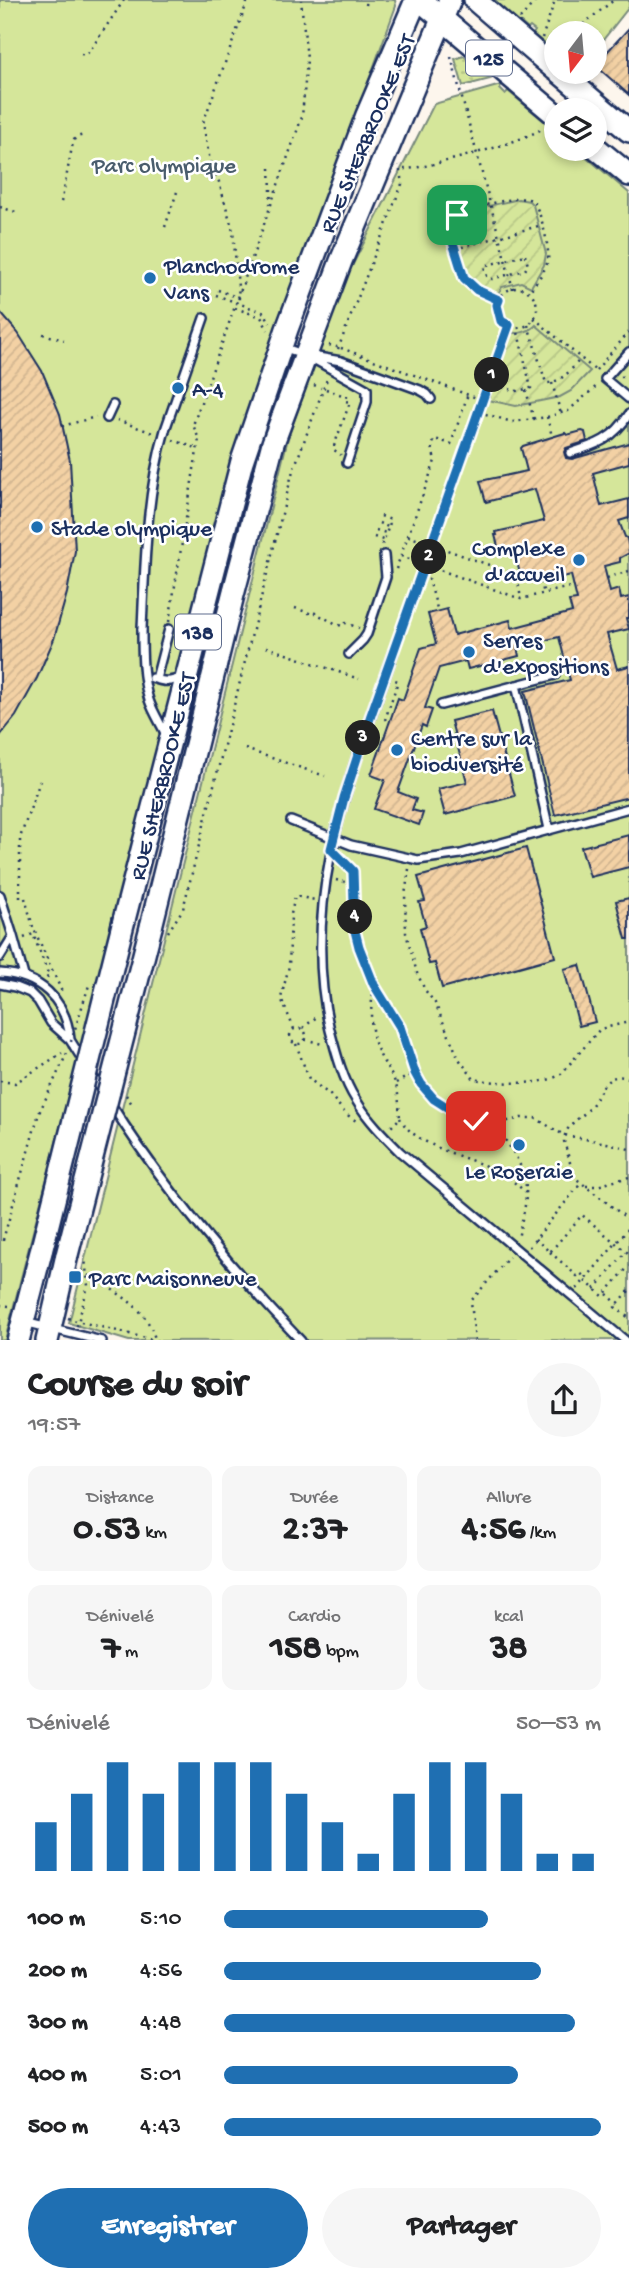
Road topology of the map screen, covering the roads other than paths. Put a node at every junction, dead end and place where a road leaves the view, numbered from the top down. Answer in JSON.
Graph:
{"nodes":[{"id":1,"x":418,"y":0,"type":"edge"},
{"id":2,"x":475,"y":0,"type":"edge"},
{"id":3,"x":447,"y":10,"type":"edge"},
{"id":4,"x":544,"y":59,"type":"edge"},
{"id":5,"x":573,"y":84,"type":"edge"},
{"id":6,"x":544,"y":110,"type":"edge"},
{"id":7,"x":629,"y":131,"type":"edge"},
{"id":8,"x":607,"y":157,"type":"edge"},
{"id":9,"x":629,"y":174,"type":"edge"},
{"id":10,"x":204,"y":318,"type":"dead end"},
{"id":11,"x":281,"y":346,"type":"junction"},
{"id":12,"x":629,"y":352,"type":"edge"},
{"id":13,"x":306,"y":355,"type":"junction"},
{"id":14,"x":431,"y":399,"type":"dead end"},
{"id":15,"x":629,"y":399,"type":"edge"},
{"id":16,"x":113,"y":405,"type":"dead end"},
{"id":17,"x":629,"y":414,"type":"edge"},
{"id":18,"x":107,"y":418,"type":"dead end"},
{"id":19,"x":570,"y":453,"type":"dead end"},
{"id":20,"x":346,"y":463,"type":"dead end"},
{"id":21,"x":382,"y":551,"type":"road end"},
{"id":22,"x":169,"y":629,"type":"road end"},
{"id":23,"x":393,"y":653,"type":"road end"},
{"id":24,"x":349,"y":654,"type":"dead end"},
{"id":25,"x":144,"y":671,"type":"junction"},
{"id":26,"x":187,"y":671,"type":"junction"},
{"id":27,"x":555,"y":675,"type":"dead end"},
{"id":28,"x":156,"y":679,"type":"junction"},
{"id":29,"x":516,"y":685,"type":"junction"},
{"id":30,"x":441,"y":705,"type":"dead end"},
{"id":31,"x":170,"y":742,"type":"junction"},
{"id":32,"x":629,"y":808,"type":"edge"},
{"id":33,"x":290,"y":821,"type":"dead end"},
{"id":34,"x":549,"y":829,"type":"junction"},
{"id":35,"x":333,"y":838,"type":"junction"},
{"id":36,"x":0,"y":895,"type":"edge"},
{"id":37,"x":14,"y":939,"type":"junction"},
{"id":38,"x":0,"y":957,"type":"edge"},
{"id":39,"x":0,"y":973,"type":"edge"},
{"id":40,"x":24,"y":976,"type":"junction"},
{"id":41,"x":0,"y":984,"type":"edge"},
{"id":42,"x":70,"y":1040,"type":"junction"},
{"id":43,"x":18,"y":1323,"type":"edge"},
{"id":44,"x":55,"y":1329,"type":"edge"},
{"id":45,"x":99,"y":1340,"type":"edge"},
{"id":46,"x":301,"y":1340,"type":"edge"},
{"id":47,"x":626,"y":1340,"type":"edge"}],
"edges":[{"from":1,"to":3,"type":"main road","number":"125"},
{"from":1,"to":11,"type":"main road","name":"RUE SHERBROOKE EST","number":"138"},
{"from":2,"to":4,"type":"main road","number":"125"},
{"from":3,"to":6,"type":"main road","number":"125"},
{"from":3,"to":13,"type":"main road","name":"RUE SHERBROOKE EST","number":"138"},
{"from":5,"to":7,"type":"main road","number":"125"},
{"from":8,"to":9,"type":"main road"},
{"from":10,"to":25,"type":"lane","bridge":true},
{"from":11,"to":13,"type":"lane"},
{"from":11,"to":26,"type":"main road","name":"RUE SHERBROOKE EST","number":"138"},
{"from":12,"to":15,"type":"lane"},
{"from":13,"to":14,"type":"lane"},
{"from":13,"to":20,"type":"lane"},
{"from":13,"to":44,"type":"main road","name":"RUE SHERBROOKE EST","number":"138","bridge":true},
{"from":16,"to":18,"type":"lane"},
{"from":17,"to":19,"type":"lane"},
{"from":21,"to":24,"type":"lane"},
{"from":22,"to":28,"type":"lane"},
{"from":23,"to":35,"type":"lane"},
{"from":25,"to":28,"type":"lane"},
{"from":25,"to":31,"type":"lane"},
{"from":26,"to":28,"type":"lane"},
{"from":26,"to":31,"type":"main road","name":"RUE SHERBROOKE EST","number":"138"},
{"from":27,"to":29,"type":"lane"},
{"from":29,"to":30,"type":"lane"},
{"from":29,"to":34,"type":"lane"},
{"from":31,"to":43,"type":"main road","name":"RUE SHERBROOKE EST","number":"138","bridge":true},
{"from":32,"to":34,"type":"lane"},
{"from":33,"to":35,"type":"lane"},
{"from":34,"to":35,"type":"lane"},
{"from":35,"to":47,"type":"lane"},
{"from":36,"to":37,"type":"lane"},
{"from":37,"to":38,"type":"lane"},
{"from":37,"to":40,"type":"lane"},
{"from":39,"to":40,"type":"lane"},
{"from":40,"to":42,"type":"lane"},
{"from":41,"to":42,"type":"lane"},
{"from":42,"to":46,"type":"lane"},
{"from":43,"to":44,"type":"lane"},
{"from":44,"to":45,"type":"lane"}]}
